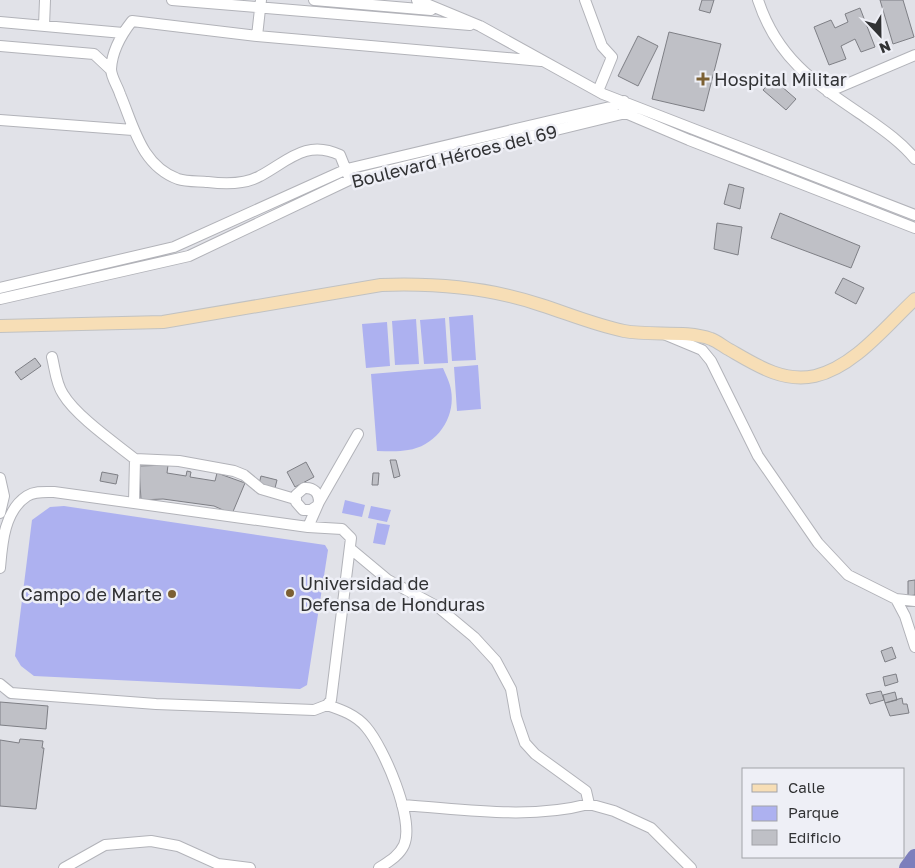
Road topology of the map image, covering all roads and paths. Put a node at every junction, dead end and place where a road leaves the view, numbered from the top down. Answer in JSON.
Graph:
{"nodes":[{"id":1,"x":46,"y":0,"type":"edge"},
{"id":2,"x":172,"y":0,"type":"edge"},
{"id":3,"x":314,"y":0,"type":"edge"},
{"id":4,"x":417,"y":0,"type":"edge"},
{"id":5,"x":585,"y":0,"type":"edge"},
{"id":6,"x":758,"y":0,"type":"edge"},
{"id":7,"x":260,"y":4,"type":"edge"},
{"id":8,"x":440,"y":10,"type":"junction"},
{"id":9,"x":0,"y":22,"type":"edge"},
{"id":10,"x":44,"y":26,"type":"junction"},
{"id":11,"x":480,"y":26,"type":"junction"},
{"id":12,"x":123,"y":33,"type":"junction"},
{"id":13,"x":256,"y":36,"type":"junction"},
{"id":14,"x":0,"y":46,"type":"edge"},
{"id":15,"x":915,"y":55,"type":"edge"},
{"id":16,"x":544,"y":62,"type":"junction"},
{"id":17,"x":111,"y":70,"type":"junction"},
{"id":18,"x":828,"y":92,"type":"junction"},
{"id":19,"x":601,"y":93,"type":"junction"},
{"id":20,"x":624,"y":101,"type":"junction"},
{"id":21,"x":614,"y":106,"type":"junction"},
{"id":22,"x":637,"y":108,"type":"junction"},
{"id":23,"x":626,"y":114,"type":"junction"},
{"id":24,"x":0,"y":120,"type":"edge"},
{"id":25,"x":133,"y":130,"type":"junction"},
{"id":26,"x":915,"y":159,"type":"edge"},
{"id":27,"x":346,"y":169,"type":"junction"},
{"id":28,"x":349,"y":180,"type":"junction"},
{"id":29,"x":915,"y":215,"type":"edge"},
{"id":30,"x":915,"y":228,"type":"edge"},
{"id":31,"x":0,"y":288,"type":"edge"},
{"id":32,"x":0,"y":299,"type":"edge"},
{"id":33,"x":915,"y":299,"type":"edge"},
{"id":34,"x":915,"y":310,"type":"edge"},
{"id":35,"x":0,"y":325,"type":"edge"},
{"id":36,"x":878,"y":334,"type":"junction"},
{"id":37,"x":666,"y":335,"type":"junction"},
{"id":38,"x":52,"y":357,"type":"dead end"},
{"id":39,"x":358,"y":434,"type":"dead end"},
{"id":40,"x":136,"y":459,"type":"junction"},
{"id":41,"x":0,"y":478,"type":"edge"},
{"id":42,"x":295,"y":499,"type":"junction"},
{"id":43,"x":134,"y":502,"type":"junction"},
{"id":44,"x":318,"y":504,"type":"junction"},
{"id":45,"x":0,"y":513,"type":"edge"},
{"id":46,"x":308,"y":527,"type":"junction"},
{"id":47,"x":352,"y":550,"type":"junction"},
{"id":48,"x":0,"y":568,"type":"edge"},
{"id":49,"x":896,"y":599,"type":"junction"},
{"id":50,"x":915,"y":601,"type":"edge"},
{"id":51,"x":915,"y":647,"type":"edge"},
{"id":52,"x":0,"y":684,"type":"edge"},
{"id":53,"x":327,"y":705,"type":"junction"},
{"id":54,"x":590,"y":804,"type":"junction"},
{"id":55,"x":402,"y":805,"type":"junction"},
{"id":56,"x":64,"y":868,"type":"edge"},
{"id":57,"x":250,"y":868,"type":"edge"},
{"id":58,"x":379,"y":868,"type":"edge"},
{"id":59,"x":691,"y":868,"type":"edge"}],
"edges":[{"from":1,"to":10,"type":"street"},
{"from":2,"to":7,"type":"street"},
{"from":3,"to":8,"type":"street"},
{"from":4,"to":8,"type":"street"},
{"from":5,"to":19,"type":"street"},
{"from":6,"to":18,"type":"street"},
{"from":7,"to":11,"type":"street"},
{"from":7,"to":13,"type":"street"},
{"from":8,"to":11,"type":"street"},
{"from":9,"to":10,"type":"street"},
{"from":10,"to":12,"type":"street"},
{"from":11,"to":16,"type":"street"},
{"from":12,"to":13,"type":"street"},
{"from":12,"to":17,"type":"street"},
{"from":13,"to":16,"type":"street"},
{"from":14,"to":17,"type":"street"},
{"from":15,"to":18,"type":"street"},
{"from":16,"to":19,"type":"street"},
{"from":17,"to":25,"type":"street"},
{"from":18,"to":26,"type":"street"},
{"from":19,"to":20,"type":"street"},
{"from":19,"to":21,"type":"street"},
{"from":20,"to":21,"type":"street","name":"Boulevard Héroes del 69"},
{"from":20,"to":22,"type":"street"},
{"from":21,"to":23,"type":"street"},
{"from":21,"to":27,"type":"street","name":"Boulevard Héroes del 69"},
{"from":22,"to":23,"type":"street","name":"Boulevard Héroes del 69"},
{"from":22,"to":29,"type":"street"},
{"from":23,"to":28,"type":"street","name":"Boulevard Héroes del 69"},
{"from":23,"to":30,"type":"street"},
{"from":24,"to":25,"type":"street"},
{"from":25,"to":27,"type":"street"},
{"from":27,"to":28,"type":"street"},
{"from":27,"to":31,"type":"street","name":"Boulevard Héroes del 69"},
{"from":28,"to":32,"type":"street","name":"Boulevard Héroes del 69"},
{"from":33,"to":36,"type":"main road"},
{"from":34,"to":36,"type":"main road"},
{"from":35,"to":37,"type":"main road"},
{"from":36,"to":37,"type":"main road"},
{"from":37,"to":49,"type":"street"},
{"from":38,"to":40,"type":"street"},
{"from":39,"to":44,"type":"street"},
{"from":40,"to":42,"type":"street"},
{"from":40,"to":43,"type":"street"},
{"from":41,"to":45,"type":"street"},
{"from":42,"to":44,"type":"street"},
{"from":42,"to":44,"type":"street"},
{"from":43,"to":46,"type":"street"},
{"from":43,"to":48,"type":"street"},
{"from":44,"to":46,"type":"street"},
{"from":46,"to":47,"type":"street"},
{"from":47,"to":53,"type":"street"},
{"from":47,"to":54,"type":"street"},
{"from":49,"to":50,"type":"street"},
{"from":49,"to":51,"type":"street"},
{"from":52,"to":53,"type":"street"},
{"from":53,"to":55,"type":"street"},
{"from":54,"to":55,"type":"street"},
{"from":54,"to":59,"type":"street"},
{"from":55,"to":58,"type":"street"},
{"from":56,"to":57,"type":"street"}]}
